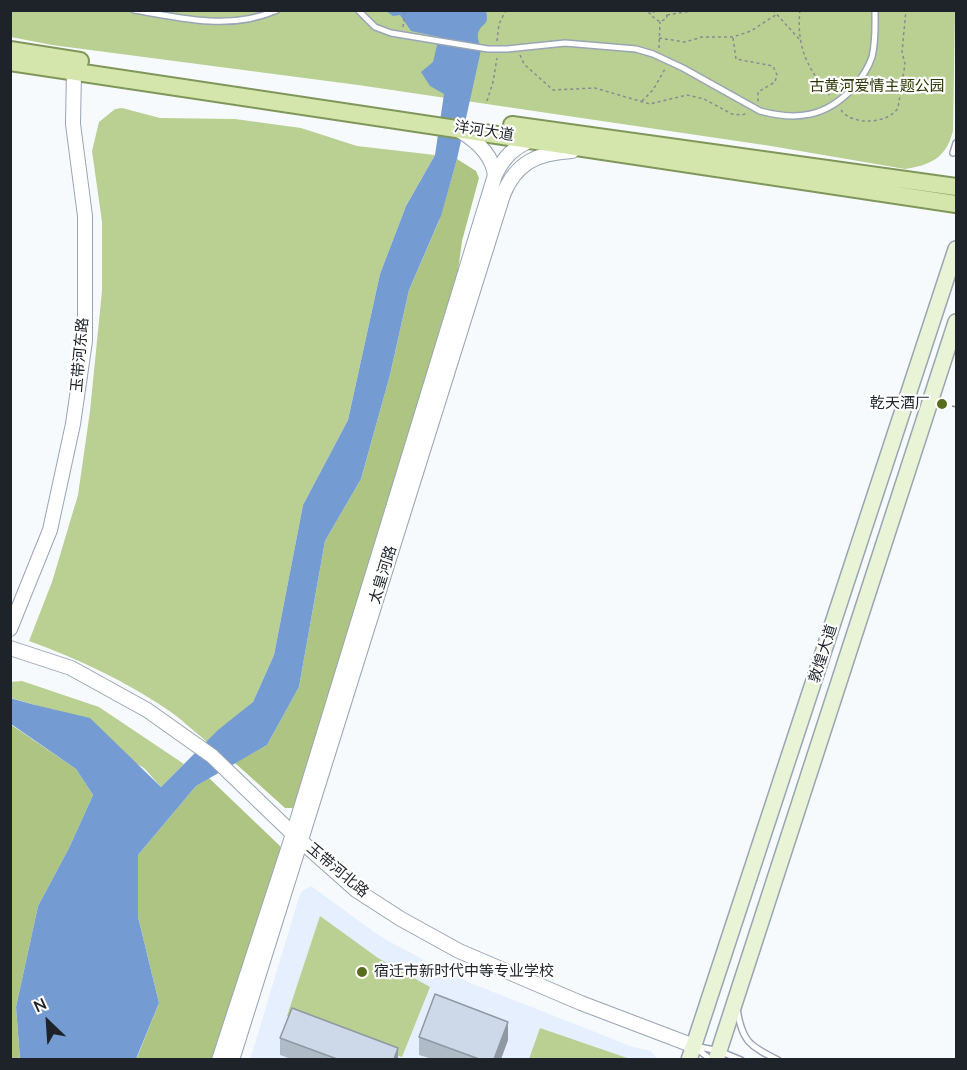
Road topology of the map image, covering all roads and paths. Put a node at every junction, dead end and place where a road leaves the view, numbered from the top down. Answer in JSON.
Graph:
{"nodes":[{"id":1,"x":134,"y":10,"type":"edge"},
{"id":2,"x":276,"y":10,"type":"edge"},
{"id":3,"x":358,"y":10,"type":"edge"},
{"id":4,"x":405,"y":10,"type":"edge"},
{"id":5,"x":643,"y":10,"type":"edge"},
{"id":6,"x":654,"y":10,"type":"edge"},
{"id":7,"x":666,"y":10,"type":"edge"},
{"id":8,"x":698,"y":10,"type":"edge"},
{"id":9,"x":773,"y":10,"type":"edge"},
{"id":10,"x":800,"y":10,"type":"edge"},
{"id":11,"x":875,"y":10,"type":"edge"},
{"id":12,"x":906,"y":10,"type":"edge"},
{"id":13,"x":777,"y":14,"type":"junction"},
{"id":14,"x":653,"y":15,"type":"junction"},
{"id":15,"x":667,"y":15,"type":"junction"},
{"id":16,"x":403,"y":21,"type":"dead end"},
{"id":17,"x":660,"y":22,"type":"junction"},
{"id":18,"x":733,"y":37,"type":"junction"},
{"id":19,"x":660,"y":38,"type":"junction"},
{"id":20,"x":799,"y":39,"type":"junction"},
{"id":21,"x":517,"y":48,"type":"junction"},
{"id":22,"x":10,"y":50,"type":"edge"},
{"id":23,"x":659,"y":57,"type":"junction"},
{"id":24,"x":668,"y":61,"type":"junction"},
{"id":25,"x":10,"y":62,"type":"edge"},
{"id":26,"x":74,"y":71,"type":"junction"},
{"id":27,"x":641,"y":101,"type":"junction"},
{"id":28,"x":837,"y":104,"type":"junction"},
{"id":29,"x":757,"y":109,"type":"junction"},
{"id":30,"x":455,"y":128,"type":"junction"},
{"id":31,"x":520,"y":138,"type":"junction"},
{"id":32,"x":957,"y":143,"type":"edge"},
{"id":33,"x":593,"y":149,"type":"junction"},
{"id":34,"x":953,"y":153,"type":"dead end"},
{"id":35,"x":495,"y":175,"type":"junction"},
{"id":36,"x":957,"y":187,"type":"edge"},
{"id":37,"x":503,"y":195,"type":"junction"},
{"id":38,"x":957,"y":204,"type":"edge"},
{"id":39,"x":957,"y":249,"type":"edge"},
{"id":40,"x":957,"y":322,"type":"edge"},
{"id":41,"x":952,"y":405,"type":"dead end"},
{"id":42,"x":957,"y":407,"type":"edge"},
{"id":43,"x":10,"y":629,"type":"edge"},
{"id":44,"x":10,"y":648,"type":"edge"},
{"id":45,"x":298,"y":838,"type":"junction"},
{"id":46,"x":736,"y":998,"type":"junction"},
{"id":47,"x":692,"y":1053,"type":"edge"},
{"id":48,"x":715,"y":1056,"type":"edge"},
{"id":49,"x":219,"y":1059,"type":"edge"},
{"id":50,"x":232,"y":1059,"type":"edge"},
{"id":51,"x":741,"y":1059,"type":"edge"},
{"id":52,"x":778,"y":1059,"type":"edge"}],
"edges":[{"from":1,"to":2,"type":"lane"},
{"from":3,"to":21,"type":"lane"},
{"from":4,"to":16,"type":"path"},
{"from":5,"to":14,"type":"path"},
{"from":6,"to":14,"type":"path"},
{"from":7,"to":15,"type":"path"},
{"from":8,"to":15,"type":"path"},
{"from":9,"to":13,"type":"path"},
{"from":10,"to":20,"type":"path"},
{"from":11,"to":28,"type":"lane"},
{"from":12,"to":28,"type":"path"},
{"from":13,"to":18,"type":"path"},
{"from":13,"to":20,"type":"path"},
{"from":14,"to":17,"type":"path"},
{"from":15,"to":17,"type":"path"},
{"from":17,"to":19,"type":"path"},
{"from":18,"to":19,"type":"path"},
{"from":18,"to":29,"type":"path"},
{"from":19,"to":23,"type":"path"},
{"from":20,"to":28,"type":"path"},
{"from":21,"to":23,"type":"lane"},
{"from":21,"to":27,"type":"path"},
{"from":22,"to":31,"type":"main road","name":"洋河大道"},
{"from":23,"to":24,"type":"lane"},
{"from":24,"to":27,"type":"path"},
{"from":24,"to":29,"type":"lane"},
{"from":25,"to":26,"type":"main road","name":"洋河大道"},
{"from":26,"to":30,"type":"main road","name":"洋河大道"},
{"from":26,"to":43,"type":"street","name":"玉带河东路"},
{"from":27,"to":29,"type":"path"},
{"from":28,"to":29,"type":"lane"},
{"from":30,"to":31,"type":"main road","name":"洋河大道"},
{"from":30,"to":35,"type":"street"},
{"from":31,"to":33,"type":"main road","name":"洋河大道"},
{"from":31,"to":35,"type":"street","name":"太皇河路"},
{"from":31,"to":36,"type":"main road","name":"洋河大道"},
{"from":31,"to":37,"type":"street"},
{"from":32,"to":34,"type":"lane"},
{"from":33,"to":37,"type":"street","name":"太皇河路"},
{"from":33,"to":38,"type":"main road","name":"洋河大道"},
{"from":35,"to":45,"type":"street","name":"太皇河路"},
{"from":37,"to":45,"type":"street","name":"太皇河路"},
{"from":39,"to":47,"type":"main road","name":"敦煌大道"},
{"from":40,"to":46,"type":"main road","name":"敦煌大道"},
{"from":41,"to":42,"type":"path"},
{"from":44,"to":45,"type":"street","name":"玉带河北路"},
{"from":45,"to":47,"type":"street","name":"玉带河北路"},
{"from":45,"to":49,"type":"street","name":"太皇河路"},
{"from":45,"to":50,"type":"street","name":"太皇河路"},
{"from":46,"to":48,"type":"main road","name":"敦煌大道"},
{"from":46,"to":52,"type":"lane"},
{"from":47,"to":48,"type":"lane"},
{"from":47,"to":48,"type":"lane"},
{"from":48,"to":51,"type":"lane"}]}
